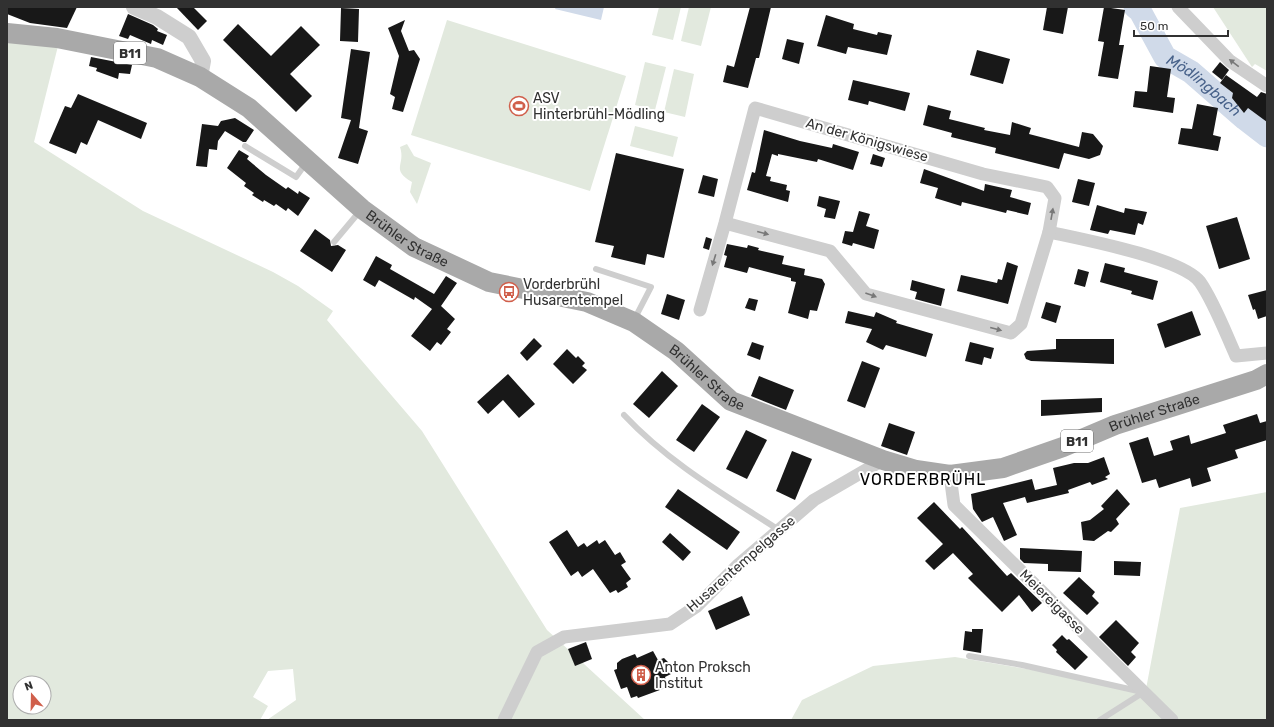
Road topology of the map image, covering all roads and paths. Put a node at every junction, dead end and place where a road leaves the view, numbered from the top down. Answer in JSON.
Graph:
{"nodes":[{"id":1,"x":134,"y":7,"type":"edge"},
{"id":2,"x":1178,"y":7,"type":"edge"},
{"id":3,"x":7,"y":33,"type":"edge"},
{"id":4,"x":200,"y":77,"type":"junction"},
{"id":5,"x":1267,"y":86,"type":"edge"},
{"id":6,"x":246,"y":146,"type":"dead end"},
{"id":7,"x":309,"y":160,"type":"junction"},
{"id":8,"x":362,"y":209,"type":"junction"},
{"id":9,"x":725,"y":223,"type":"junction"},
{"id":10,"x":1049,"y":232,"type":"junction"},
{"id":11,"x":334,"y":242,"type":"dead end"},
{"id":12,"x":596,"y":269,"type":"dead end"},
{"id":13,"x":700,"y":310,"type":"dead end"},
{"id":14,"x":634,"y":322,"type":"junction"},
{"id":15,"x":1267,"y":352,"type":"edge"},
{"id":16,"x":1267,"y":374,"type":"edge"},
{"id":17,"x":624,"y":415,"type":"dead end"},
{"id":18,"x":883,"y":460,"type":"junction"},
{"id":19,"x":950,"y":475,"type":"junction"},
{"id":20,"x":779,"y":530,"type":"junction"},
{"id":21,"x":969,"y":656,"type":"dead end"},
{"id":22,"x":1144,"y":692,"type":"junction"},
{"id":23,"x":504,"y":720,"type":"edge"},
{"id":24,"x":1100,"y":720,"type":"edge"},
{"id":25,"x":1172,"y":720,"type":"edge"}],
"edges":[{"from":1,"to":4,"type":"street"},
{"from":5,"to":2,"type":"street","one_way":true},
{"from":3,"to":4,"type":"main road","number":"B11"},
{"from":4,"to":7,"type":"main road","name":"Brühler Straße","number":"B11"},
{"from":6,"to":7,"type":"lane"},
{"from":7,"to":8,"type":"main road","name":"Brühler Straße","number":"B11"},
{"from":8,"to":11,"type":"lane"},
{"from":8,"to":14,"type":"main road","name":"Brühler Straße","number":"B11"},
{"from":9,"to":10,"type":"street","name":"An der Königswiese","one_way":true},
{"from":10,"to":9,"type":"street","name":"An der Königswiese","one_way":true},
{"from":9,"to":13,"type":"street","name":"An der Königswiese","one_way":true},
{"from":10,"to":15,"type":"street"},
{"from":12,"to":14,"type":"lane"},
{"from":14,"to":18,"type":"main road","name":"Brühler Straße","number":"B11"},
{"from":16,"to":19,"type":"main road","name":"Brühler Straße","number":"B11"},
{"from":17,"to":20,"type":"lane"},
{"from":18,"to":19,"type":"main road","name":"Brühler Straße","number":"B11"},
{"from":18,"to":20,"type":"street","name":"Husarentempelgasse"},
{"from":19,"to":22,"type":"street","name":"Meiereigasse"},
{"from":20,"to":23,"type":"street","name":"Husarentempelgasse"},
{"from":21,"to":22,"type":"lane"},
{"from":22,"to":24,"type":"lane"},
{"from":22,"to":25,"type":"street","name":"Meiereigasse"}]}
